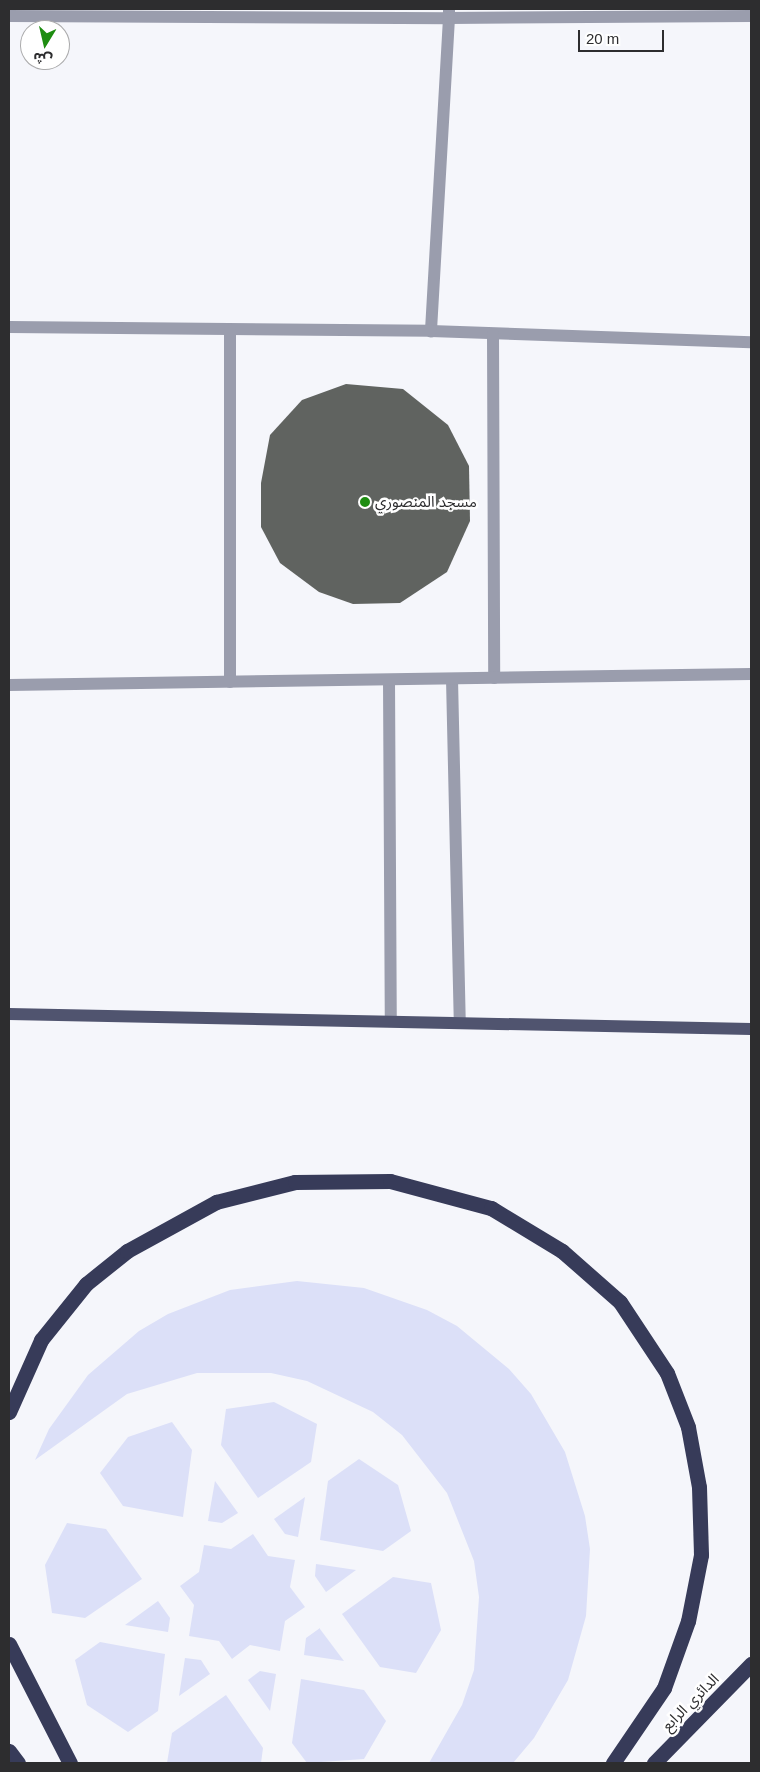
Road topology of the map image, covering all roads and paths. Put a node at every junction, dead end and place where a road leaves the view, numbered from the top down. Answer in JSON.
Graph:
{"nodes":[{"id":1,"x":449,"y":13,"type":"edge"},
{"id":2,"x":9,"y":16,"type":"edge"},
{"id":3,"x":751,"y":16,"type":"edge"},
{"id":4,"x":9,"y":327,"type":"edge"},
{"id":5,"x":230,"y":330,"type":"junction"},
{"id":6,"x":431,"y":332,"type":"junction"},
{"id":7,"x":493,"y":334,"type":"junction"},
{"id":8,"x":751,"y":342,"type":"edge"},
{"id":9,"x":751,"y":674,"type":"edge"},
{"id":10,"x":494,"y":678,"type":"junction"},
{"id":11,"x":452,"y":679,"type":"junction"},
{"id":12,"x":389,"y":680,"type":"junction"},
{"id":13,"x":230,"y":682,"type":"junction"},
{"id":14,"x":9,"y":685,"type":"edge"},
{"id":15,"x":9,"y":1014,"type":"edge"},
{"id":16,"x":392,"y":1021,"type":"junction"},
{"id":17,"x":460,"y":1023,"type":"junction"},
{"id":18,"x":751,"y":1029,"type":"edge"},
{"id":19,"x":9,"y":1412,"type":"edge"},
{"id":20,"x":9,"y":1644,"type":"edge"},
{"id":21,"x":751,"y":1664,"type":"edge"},
{"id":22,"x":9,"y":1751,"type":"edge"},
{"id":23,"x":18,"y":1763,"type":"edge"},
{"id":24,"x":70,"y":1763,"type":"edge"},
{"id":25,"x":613,"y":1763,"type":"edge"},
{"id":26,"x":654,"y":1763,"type":"edge"}],
"edges":[{"from":1,"to":2,"type":"street"},
{"from":1,"to":3,"type":"street"},
{"from":1,"to":6,"type":"street"},
{"from":4,"to":5,"type":"street"},
{"from":5,"to":6,"type":"street"},
{"from":5,"to":13,"type":"street"},
{"from":6,"to":7,"type":"street"},
{"from":7,"to":8,"type":"street"},
{"from":7,"to":10,"type":"street"},
{"from":9,"to":10,"type":"street"},
{"from":10,"to":11,"type":"street"},
{"from":11,"to":12,"type":"street"},
{"from":11,"to":17,"type":"street"},
{"from":12,"to":13,"type":"street"},
{"from":12,"to":16,"type":"street"},
{"from":13,"to":14,"type":"street"},
{"from":15,"to":16,"type":"main road"},
{"from":16,"to":17,"type":"main road"},
{"from":17,"to":18,"type":"main road"},
{"from":19,"to":25,"type":"highway"},
{"from":20,"to":24,"type":"highway"},
{"from":21,"to":26,"type":"highway","name":"الدائري الرابع"},
{"from":22,"to":23,"type":"highway"}]}
